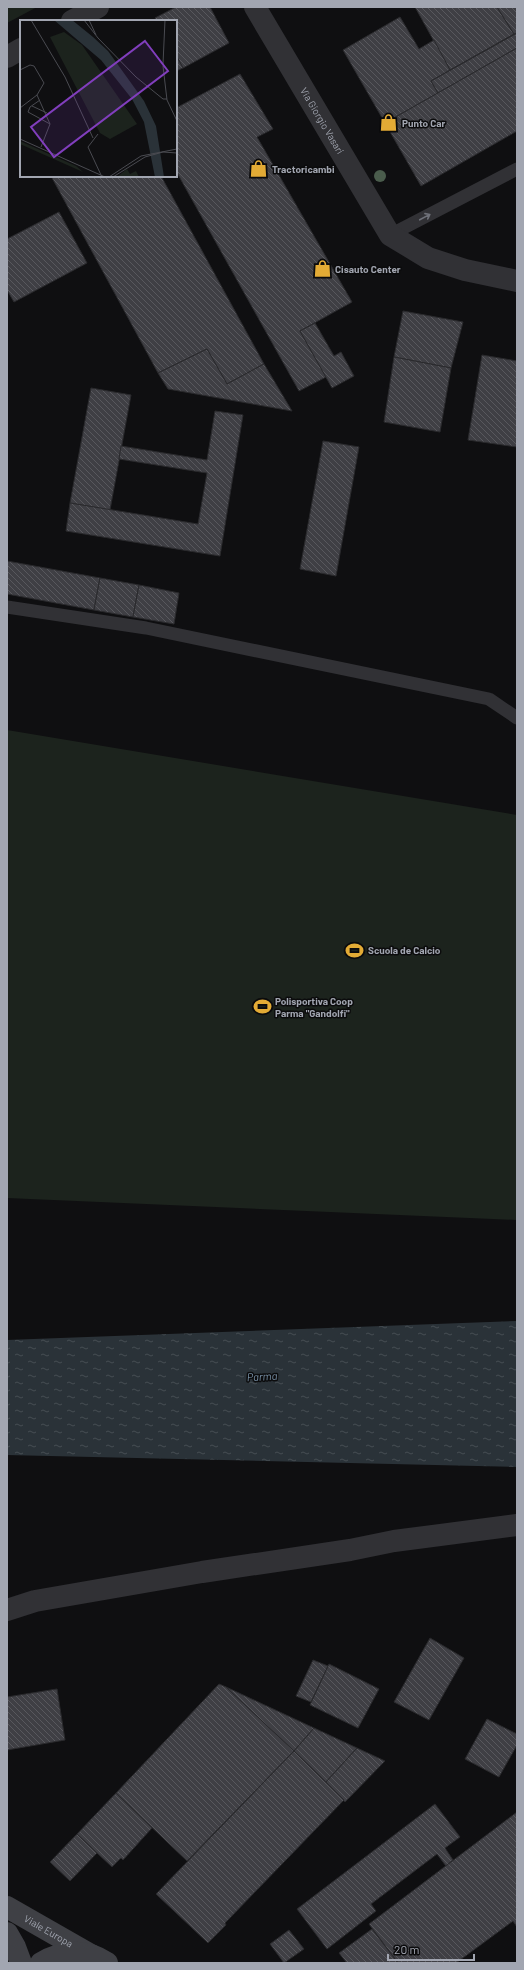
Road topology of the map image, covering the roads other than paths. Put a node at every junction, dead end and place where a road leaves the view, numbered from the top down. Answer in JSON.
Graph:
{"nodes":[{"id":1,"x":98,"y":7,"type":"edge"},
{"id":2,"x":255,"y":7,"type":"edge"},
{"id":3,"x":74,"y":20,"type":"edge"},
{"id":4,"x":20,"y":50,"type":"edge"},
{"id":5,"x":7,"y":57,"type":"edge"},
{"id":6,"x":517,"y":169,"type":"edge"},
{"id":7,"x":390,"y":235,"type":"junction"},
{"id":8,"x":517,"y":282,"type":"edge"},
{"id":9,"x":7,"y":607,"type":"edge"},
{"id":10,"x":517,"y":718,"type":"edge"},
{"id":11,"x":517,"y":1525,"type":"edge"},
{"id":12,"x":7,"y":1610,"type":"edge"},
{"id":13,"x":7,"y":1907,"type":"edge"},
{"id":14,"x":7,"y":1933,"type":"edge"},
{"id":15,"x":99,"y":1959,"type":"edge"},
{"id":16,"x":21,"y":1963,"type":"edge"},
{"id":17,"x":41,"y":1963,"type":"edge"}],
"edges":[{"from":1,"to":3,"type":"street"},
{"from":2,"to":7,"type":"street","name":"Via Giorgio Vasari"},
{"from":4,"to":5,"type":"street"},
{"from":7,"to":6,"type":"lane","one_way":true},
{"from":7,"to":8,"type":"street","name":"Via Giorgio Vasari"},
{"from":9,"to":10,"type":"lane"},
{"from":11,"to":12,"type":"street"},
{"from":13,"to":15,"type":"main road","name":"Viale Europa"},
{"from":14,"to":16,"type":"main road"},
{"from":15,"to":17,"type":"main road","name":"Viale Europa"}]}
